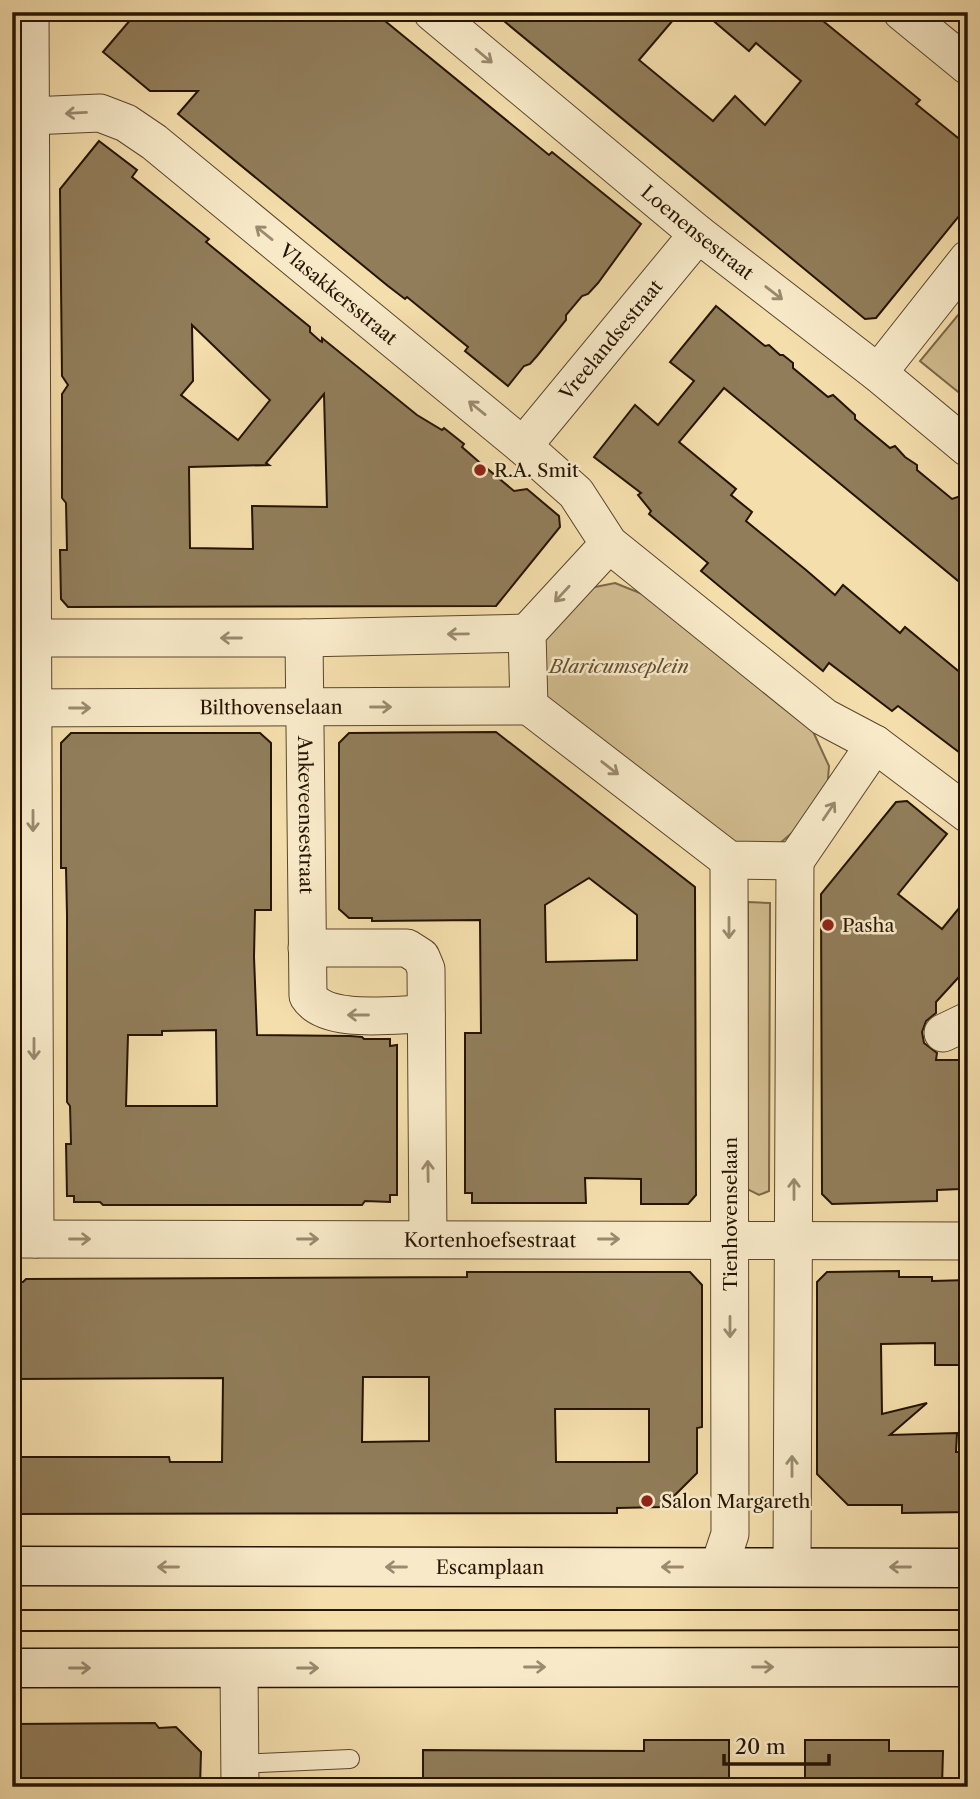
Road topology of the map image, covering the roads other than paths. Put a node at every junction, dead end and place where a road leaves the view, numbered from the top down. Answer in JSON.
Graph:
{"nodes":[{"id":1,"x":30,"y":12,"type":"edge"},
{"id":2,"x":432,"y":12,"type":"edge"},
{"id":3,"x":902,"y":12,"type":"edge"},
{"id":4,"x":968,"y":66,"type":"edge"},
{"id":5,"x":30,"y":116,"type":"junction"},
{"id":6,"x":698,"y":234,"type":"junction"},
{"id":7,"x":968,"y":259,"type":"edge"},
{"id":8,"x":878,"y":373,"type":"junction"},
{"id":9,"x":523,"y":446,"type":"junction"},
{"id":10,"x":968,"y":448,"type":"edge"},
{"id":11,"x":609,"y":544,"type":"junction"},
{"id":12,"x":527,"y":633,"type":"junction"},
{"id":13,"x":22,"y":638,"type":"edge"},
{"id":14,"x":304,"y":638,"type":"junction"},
{"id":15,"x":529,"y":706,"type":"junction"},
{"id":16,"x":305,"y":707,"type":"junction"},
{"id":17,"x":23,"y":708,"type":"edge"},
{"id":18,"x":875,"y":744,"type":"junction"},
{"id":19,"x":968,"y":814,"type":"edge"},
{"id":20,"x":729,"y":860,"type":"junction"},
{"id":21,"x":795,"y":861,"type":"junction"},
{"id":22,"x":307,"y":948,"type":"junction"},
{"id":23,"x":426,"y":1014,"type":"junction"},
{"id":24,"x":24,"y":1239,"type":"edge"},
{"id":25,"x":428,"y":1239,"type":"junction"},
{"id":26,"x":730,"y":1239,"type":"junction"},
{"id":27,"x":793,"y":1240,"type":"junction"},
{"id":28,"x":968,"y":1241,"type":"edge"},
{"id":29,"x":12,"y":1566,"type":"edge"},
{"id":30,"x":719,"y":1567,"type":"junction"},
{"id":31,"x":792,"y":1567,"type":"junction"},
{"id":32,"x":968,"y":1567,"type":"edge"},
{"id":33,"x":968,"y":1667,"type":"edge"},
{"id":34,"x":12,"y":1668,"type":"edge"},
{"id":35,"x":239,"y":1668,"type":"junction"},
{"id":36,"x":350,"y":1759,"type":"dead end"},
{"id":37,"x":240,"y":1775,"type":"edge"}],
"edges":[{"from":1,"to":5,"type":"street"},
{"from":2,"to":6,"type":"street","name":"Loenensestraat","one_way":true},
{"from":3,"to":4,"type":"street"},
{"from":9,"to":5,"type":"street","name":"Vlasakkersstraat","one_way":true},
{"from":5,"to":13,"type":"street"},
{"from":6,"to":8,"type":"street","name":"Loenensestraat","one_way":true},
{"from":6,"to":9,"type":"street","name":"Vreelandsestraat"},
{"from":7,"to":8,"type":"street"},
{"from":8,"to":10,"type":"street","name":"Loenensestraat"},
{"from":9,"to":11,"type":"street","name":"Vlasakkersstraat"},
{"from":11,"to":12,"type":"street","one_way":true},
{"from":11,"to":18,"type":"street"},
{"from":12,"to":14,"type":"street","one_way":true},
{"from":12,"to":15,"type":"street"},
{"from":14,"to":13,"type":"street","one_way":true},
{"from":13,"to":17,"type":"street"},
{"from":14,"to":16,"type":"street","name":"Ankeveensestraat"},
{"from":16,"to":15,"type":"street","name":"Bilthovenselaan","one_way":true},
{"from":15,"to":20,"type":"street","one_way":true},
{"from":17,"to":16,"type":"street","name":"Bilthovenselaan","one_way":true},
{"from":16,"to":22,"type":"street","name":"Ankeveensestraat"},
{"from":17,"to":24,"type":"street","one_way":true},
{"from":18,"to":19,"type":"street"},
{"from":21,"to":18,"type":"street","one_way":true},
{"from":20,"to":21,"type":"street"},
{"from":20,"to":26,"type":"street","name":"Tienhovenselaan","one_way":true},
{"from":27,"to":21,"type":"street","one_way":true},
{"from":23,"to":22,"type":"street","name":"Ankeveensestraat","one_way":true},
{"from":22,"to":23,"type":"street"},
{"from":25,"to":23,"type":"street","one_way":true},
{"from":24,"to":25,"type":"street","name":"Kortenhoefsestraat","one_way":true},
{"from":25,"to":26,"type":"street","name":"Kortenhoefsestraat","one_way":true},
{"from":26,"to":27,"type":"street","name":"Kortenhoefsestraat"},
{"from":26,"to":30,"type":"street","name":"Tienhovenselaan","one_way":true},
{"from":27,"to":28,"type":"street","name":"Kortenhoefsestraat"},
{"from":31,"to":27,"type":"street","one_way":true},
{"from":30,"to":29,"type":"street","name":"Escamplaan","one_way":true},
{"from":30,"to":31,"type":"street","name":"Escamplaan"},
{"from":32,"to":31,"type":"street","name":"Escamplaan","one_way":true},
{"from":35,"to":33,"type":"street","one_way":true},
{"from":34,"to":35,"type":"street","one_way":true},
{"from":35,"to":37,"type":"street"},
{"from":36,"to":37,"type":"lane"}]}
